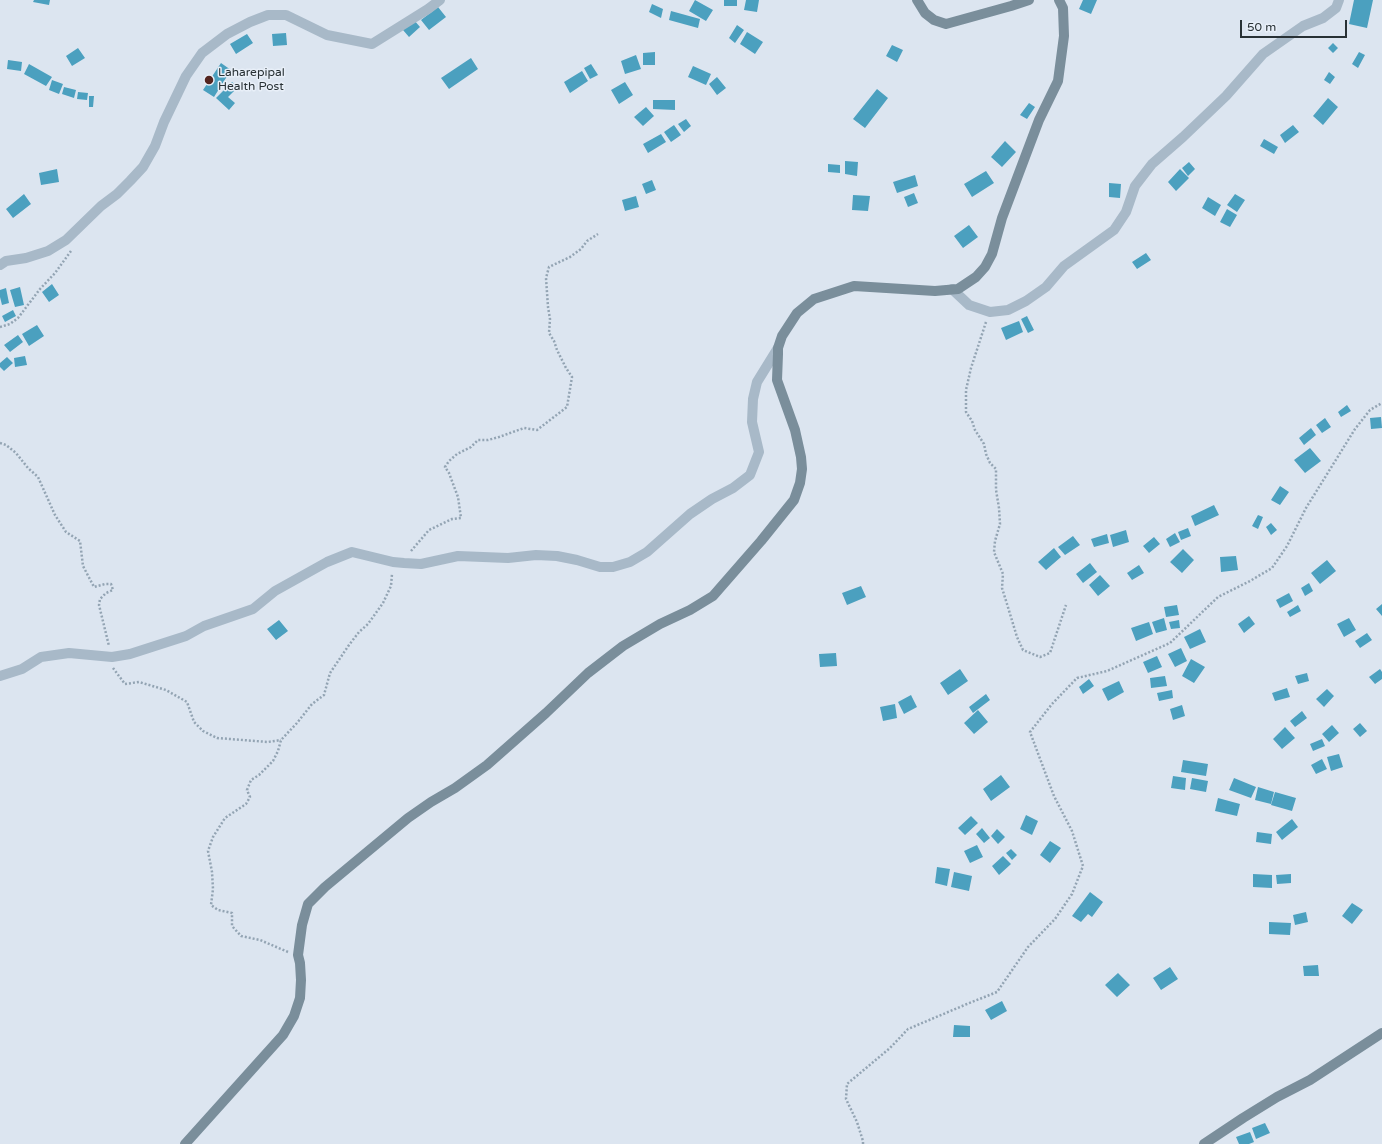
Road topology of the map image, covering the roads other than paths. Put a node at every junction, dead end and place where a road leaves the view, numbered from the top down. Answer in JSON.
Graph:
{"nodes":[{"id":1,"x":440,"y":0,"type":"edge"},
{"id":2,"x":917,"y":0,"type":"edge"},
{"id":3,"x":1028,"y":0,"type":"edge"},
{"id":4,"x":1059,"y":0,"type":"edge"},
{"id":5,"x":1339,"y":0,"type":"edge"},
{"id":6,"x":0,"y":265,"type":"edge"},
{"id":7,"x":952,"y":289,"type":"junction"},
{"id":8,"x":778,"y":348,"type":"junction"},
{"id":9,"x":0,"y":676,"type":"edge"},
{"id":10,"x":1382,"y":1033,"type":"edge"},
{"id":11,"x":185,"y":1144,"type":"edge"},
{"id":12,"x":1204,"y":1144,"type":"edge"}],
"edges":[{"from":1,"to":6,"type":"street"},
{"from":2,"to":3,"type":"street"},
{"from":4,"to":7,"type":"street"},
{"from":5,"to":7,"type":"street"},
{"from":7,"to":8,"type":"street"},
{"from":8,"to":9,"type":"street"},
{"from":8,"to":11,"type":"street"},
{"from":10,"to":12,"type":"street"}]}
